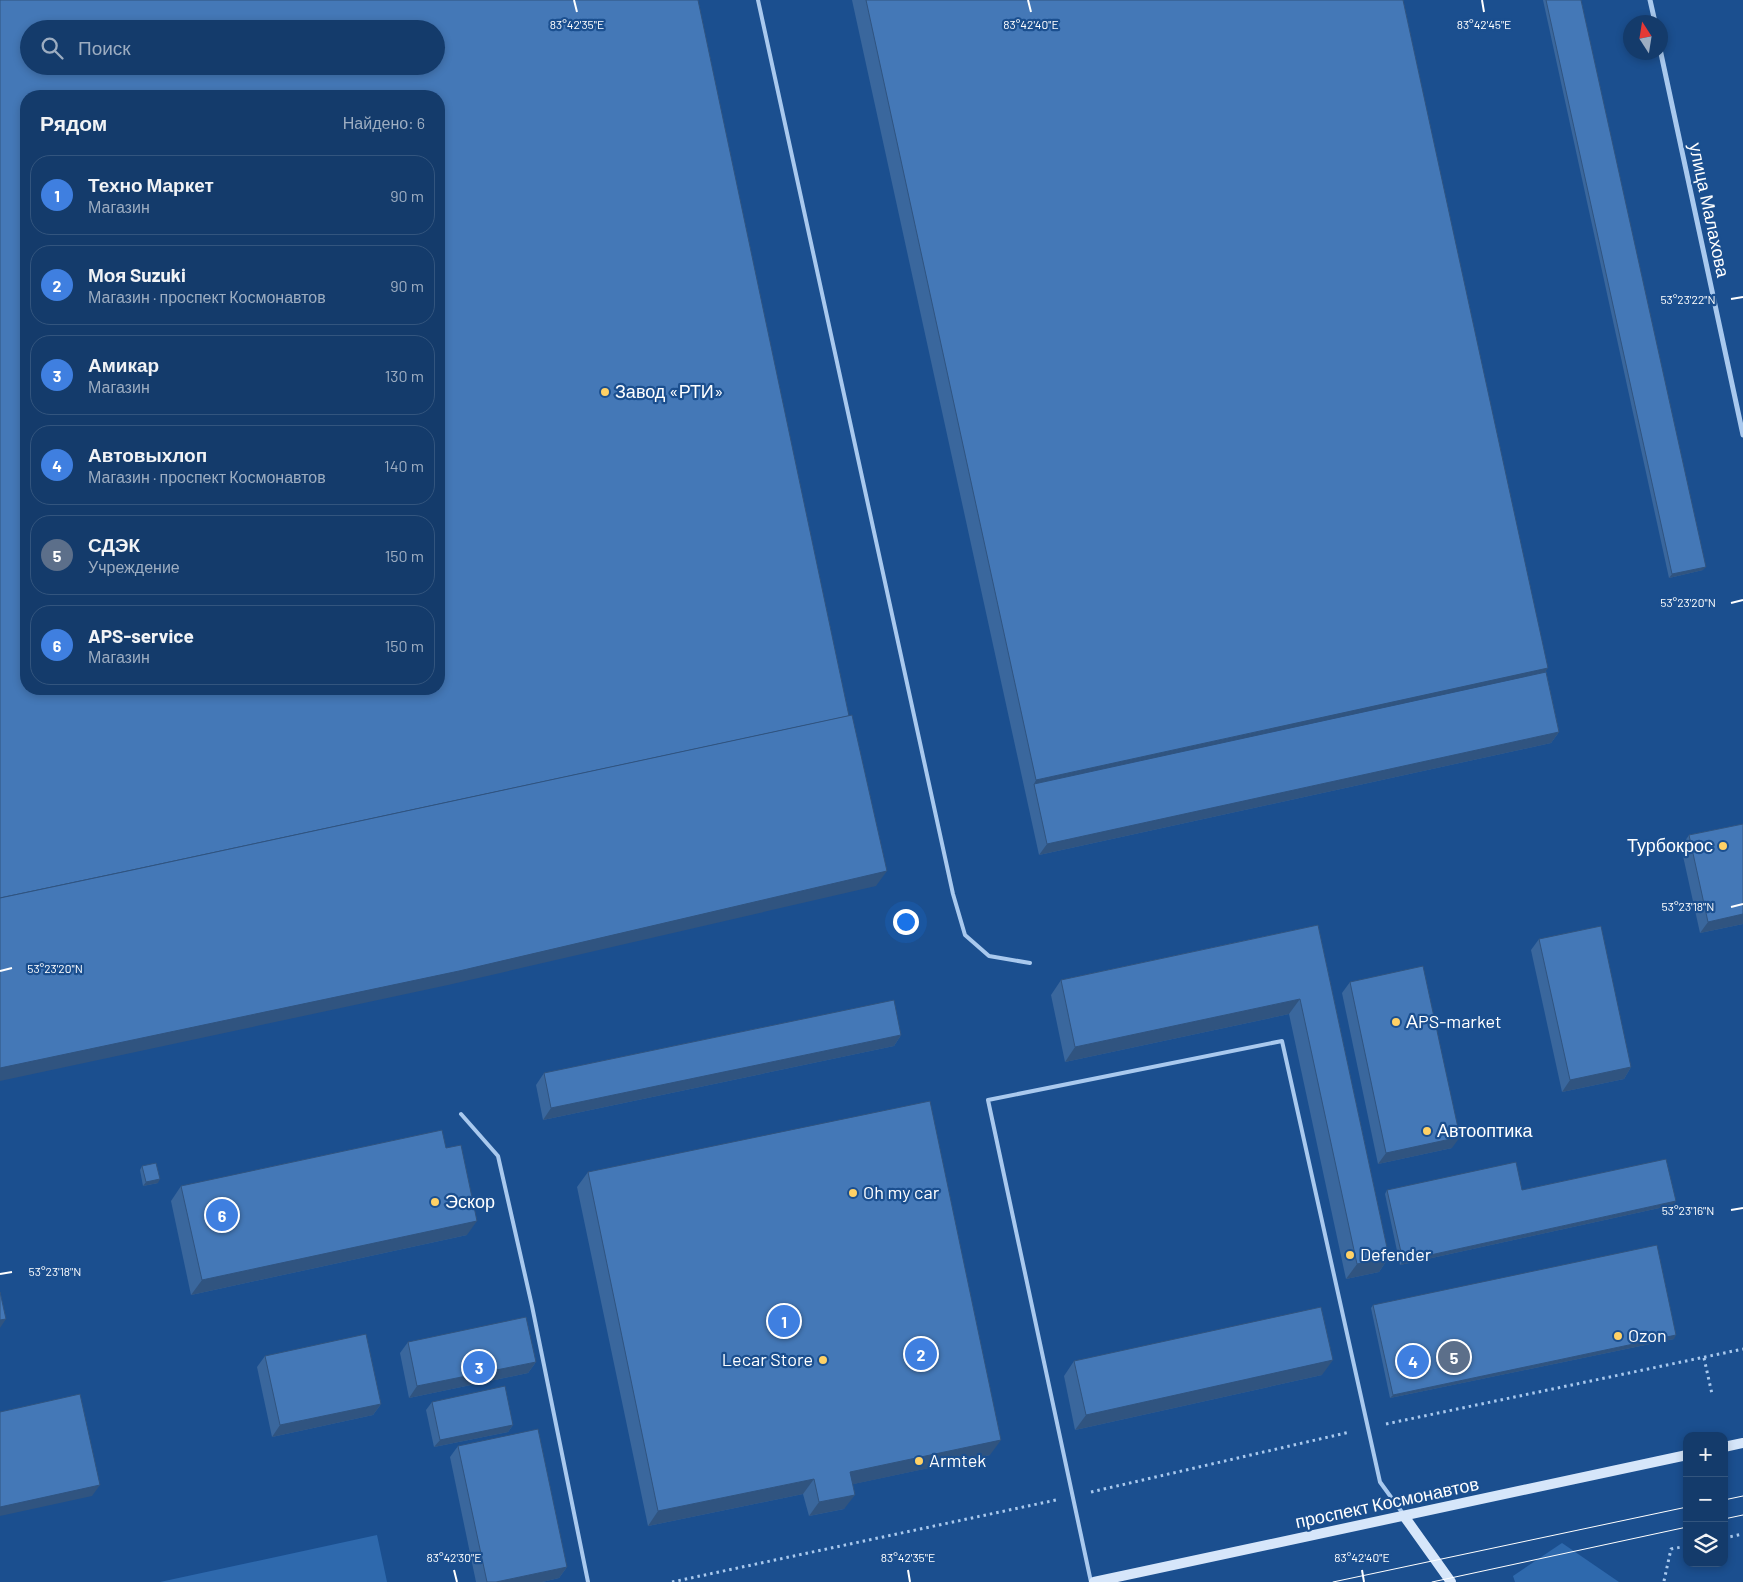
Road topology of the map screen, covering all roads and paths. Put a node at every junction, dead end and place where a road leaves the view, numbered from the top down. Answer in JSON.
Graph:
{"nodes":[{"id":1,"x":758,"y":0,"type":"edge"},
{"id":2,"x":1650,"y":0,"type":"edge"},
{"id":3,"x":1653,"y":15,"type":"edge"},
{"id":4,"x":1662,"y":60,"type":"edge"},
{"id":5,"x":1743,"y":435,"type":"edge"},
{"id":6,"x":1030,"y":963,"type":"dead end"},
{"id":7,"x":462,"y":1114,"type":"dead end"},
{"id":8,"x":1743,"y":1350,"type":"edge"},
{"id":9,"x":1704,"y":1358,"type":"junction"},
{"id":10,"x":1712,"y":1394,"type":"dead end"},
{"id":11,"x":1368,"y":1428,"type":"junction"},
{"id":12,"x":1743,"y":1443,"type":"edge"},
{"id":13,"x":1728,"y":1446,"type":"edge"},
{"id":14,"x":1683,"y":1456,"type":"edge"},
{"id":15,"x":1072,"y":1496,"type":"junction"},
{"id":16,"x":1404,"y":1516,"type":"junction"},
{"id":17,"x":1743,"y":1534,"type":"edge"},
{"id":18,"x":1728,"y":1537,"type":"edge"},
{"id":19,"x":1683,"y":1547,"type":"edge"},
{"id":20,"x":1664,"y":1581,"type":"dead end"},
{"id":21,"x":588,"y":1582,"type":"edge"},
{"id":22,"x":672,"y":1582,"type":"edge"},
{"id":23,"x":1093,"y":1582,"type":"edge"},
{"id":24,"x":1451,"y":1582,"type":"edge"}],
"edges":[{"from":1,"to":6,"type":"lane"},
{"from":2,"to":3,"type":"street"},
{"from":4,"to":5,"type":"street","name":"улица Малахова"},
{"from":7,"to":21,"type":"lane"},
{"from":8,"to":9,"type":"path"},
{"from":9,"to":10,"type":"path"},
{"from":9,"to":11,"type":"path"},
{"from":11,"to":15,"type":"path"},
{"from":11,"to":15,"type":"lane"},
{"from":11,"to":16,"type":"lane"},
{"from":12,"to":13,"type":"main road"},
{"from":14,"to":16,"type":"main road","name":"проспект Космонавтов"},
{"from":15,"to":22,"type":"path"},
{"from":15,"to":23,"type":"lane"},
{"from":16,"to":23,"type":"main road","name":"проспект Космонавтов"},
{"from":16,"to":24,"type":"main road"},
{"from":17,"to":18,"type":"path"},
{"from":19,"to":20,"type":"path"}]}
